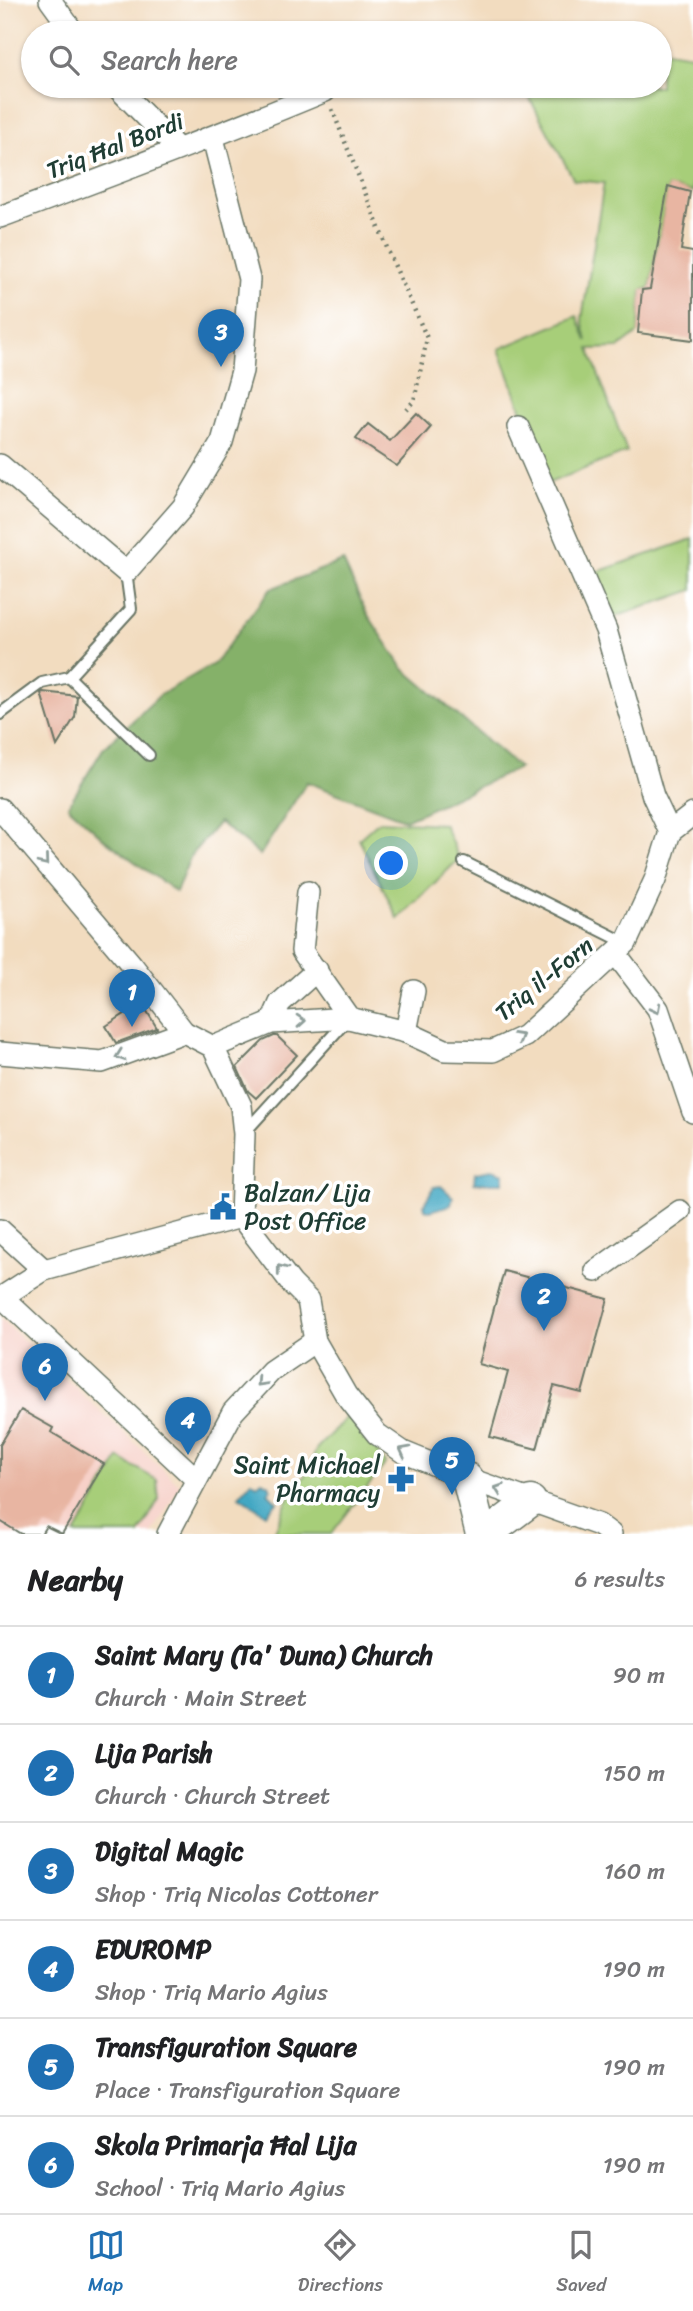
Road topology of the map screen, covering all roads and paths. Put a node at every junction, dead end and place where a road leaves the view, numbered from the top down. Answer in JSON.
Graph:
{"nodes":[{"id":1,"x":50,"y":0,"type":"edge"},
{"id":2,"x":65,"y":21,"type":"edge"},
{"id":3,"x":128,"y":98,"type":"edge"},
{"id":4,"x":308,"y":98,"type":"edge"},
{"id":5,"x":328,"y":98,"type":"edge"},
{"id":6,"x":213,"y":138,"type":"junction"},
{"id":7,"x":178,"y":149,"type":"junction"},
{"id":8,"x":0,"y":217,"type":"edge"},
{"id":9,"x":406,"y":409,"type":"dead end"},
{"id":10,"x":518,"y":426,"type":"dead end"},
{"id":11,"x":0,"y":465,"type":"edge"},
{"id":12,"x":126,"y":572,"type":"junction"},
{"id":13,"x":69,"y":677,"type":"junction"},
{"id":14,"x":0,"y":714,"type":"edge"},
{"id":15,"x":149,"y":755,"type":"dead end"},
{"id":16,"x":0,"y":809,"type":"edge"},
{"id":17,"x":693,"y":814,"type":"edge"},
{"id":18,"x":670,"y":832,"type":"junction"},
{"id":19,"x":464,"y":862,"type":"dead end"},
{"id":20,"x":307,"y":892,"type":"dead end"},
{"id":21,"x":621,"y":948,"type":"junction"},
{"id":22,"x":317,"y":970,"type":"junction"},
{"id":23,"x":414,"y":991,"type":"dead end"},
{"id":24,"x":349,"y":1017,"type":"junction"},
{"id":25,"x":271,"y":1023,"type":"junction"},
{"id":26,"x":184,"y":1032,"type":"junction"},
{"id":27,"x":406,"y":1032,"type":"junction"},
{"id":28,"x":213,"y":1047,"type":"junction"},
{"id":29,"x":0,"y":1053,"type":"edge"},
{"id":30,"x":693,"y":1112,"type":"edge"},
{"id":31,"x":244,"y":1134,"type":"junction"},
{"id":32,"x":686,"y":1206,"type":"edge"},
{"id":33,"x":241,"y":1217,"type":"junction"},
{"id":34,"x":0,"y":1230,"type":"edge"},
{"id":35,"x":44,"y":1270,"type":"junction"},
{"id":36,"x":596,"y":1271,"type":"dead end"},
{"id":37,"x":315,"y":1341,"type":"junction"},
{"id":38,"x":467,"y":1478,"type":"junction"},
{"id":39,"x":196,"y":1479,"type":"junction"},
{"id":40,"x":531,"y":1501,"type":"junction"},
{"id":41,"x":168,"y":1534,"type":"edge"},
{"id":42,"x":481,"y":1534,"type":"edge"},
{"id":43,"x":487,"y":1534,"type":"edge"},
{"id":44,"x":611,"y":1534,"type":"edge"}],
"edges":[{"from":1,"to":2,"type":"street"},
{"from":3,"to":7,"type":"street"},
{"from":4,"to":6,"type":"street","name":"Triq Ħal Bordi"},
{"from":5,"to":9,"type":"path"},
{"from":6,"to":7,"type":"street","name":"Triq Ħal Bordi"},
{"from":6,"to":12,"type":"street"},
{"from":7,"to":8,"type":"street","name":"Triq Ħal Bordi"},
{"from":10,"to":18,"type":"street"},
{"from":11,"to":12,"type":"street"},
{"from":12,"to":13,"type":"lane"},
{"from":13,"to":14,"type":"lane"},
{"from":13,"to":15,"type":"lane"},
{"from":16,"to":26,"type":"street","one_way":true},
{"from":17,"to":18,"type":"street"},
{"from":18,"to":21,"type":"street"},
{"from":19,"to":21,"type":"lane"},
{"from":20,"to":22,"type":"street"},
{"from":27,"to":21,"type":"street","name":"Triq il-Forn","one_way":true},
{"from":21,"to":30,"type":"street","name":"Triq il-Forn","one_way":true},
{"from":22,"to":24,"type":"street"},
{"from":22,"to":25,"type":"street"},
{"from":23,"to":27,"type":"street"},
{"from":25,"to":24,"type":"street","name":"Triq il-Forn","one_way":true},
{"from":24,"to":27,"type":"street","name":"Triq il-Forn"},
{"from":24,"to":31,"type":"lane"},
{"from":25,"to":28,"type":"street","name":"Triq il-Forn"},
{"from":26,"to":28,"type":"street"},
{"from":26,"to":29,"type":"street","one_way":true},
{"from":28,"to":31,"type":"street"},
{"from":31,"to":33,"type":"street"},
{"from":32,"to":36,"type":"street"},
{"from":33,"to":35,"type":"street"},
{"from":37,"to":33,"type":"street","one_way":true},
{"from":34,"to":35,"type":"street"},
{"from":35,"to":39,"type":"street"},
{"from":38,"to":37,"type":"street","one_way":true},
{"from":37,"to":39,"type":"street","one_way":true},
{"from":40,"to":38,"type":"street","one_way":true},
{"from":38,"to":42,"type":"street"},
{"from":39,"to":41,"type":"street"},
{"from":40,"to":43,"type":"street"},
{"from":40,"to":44,"type":"street"}]}
